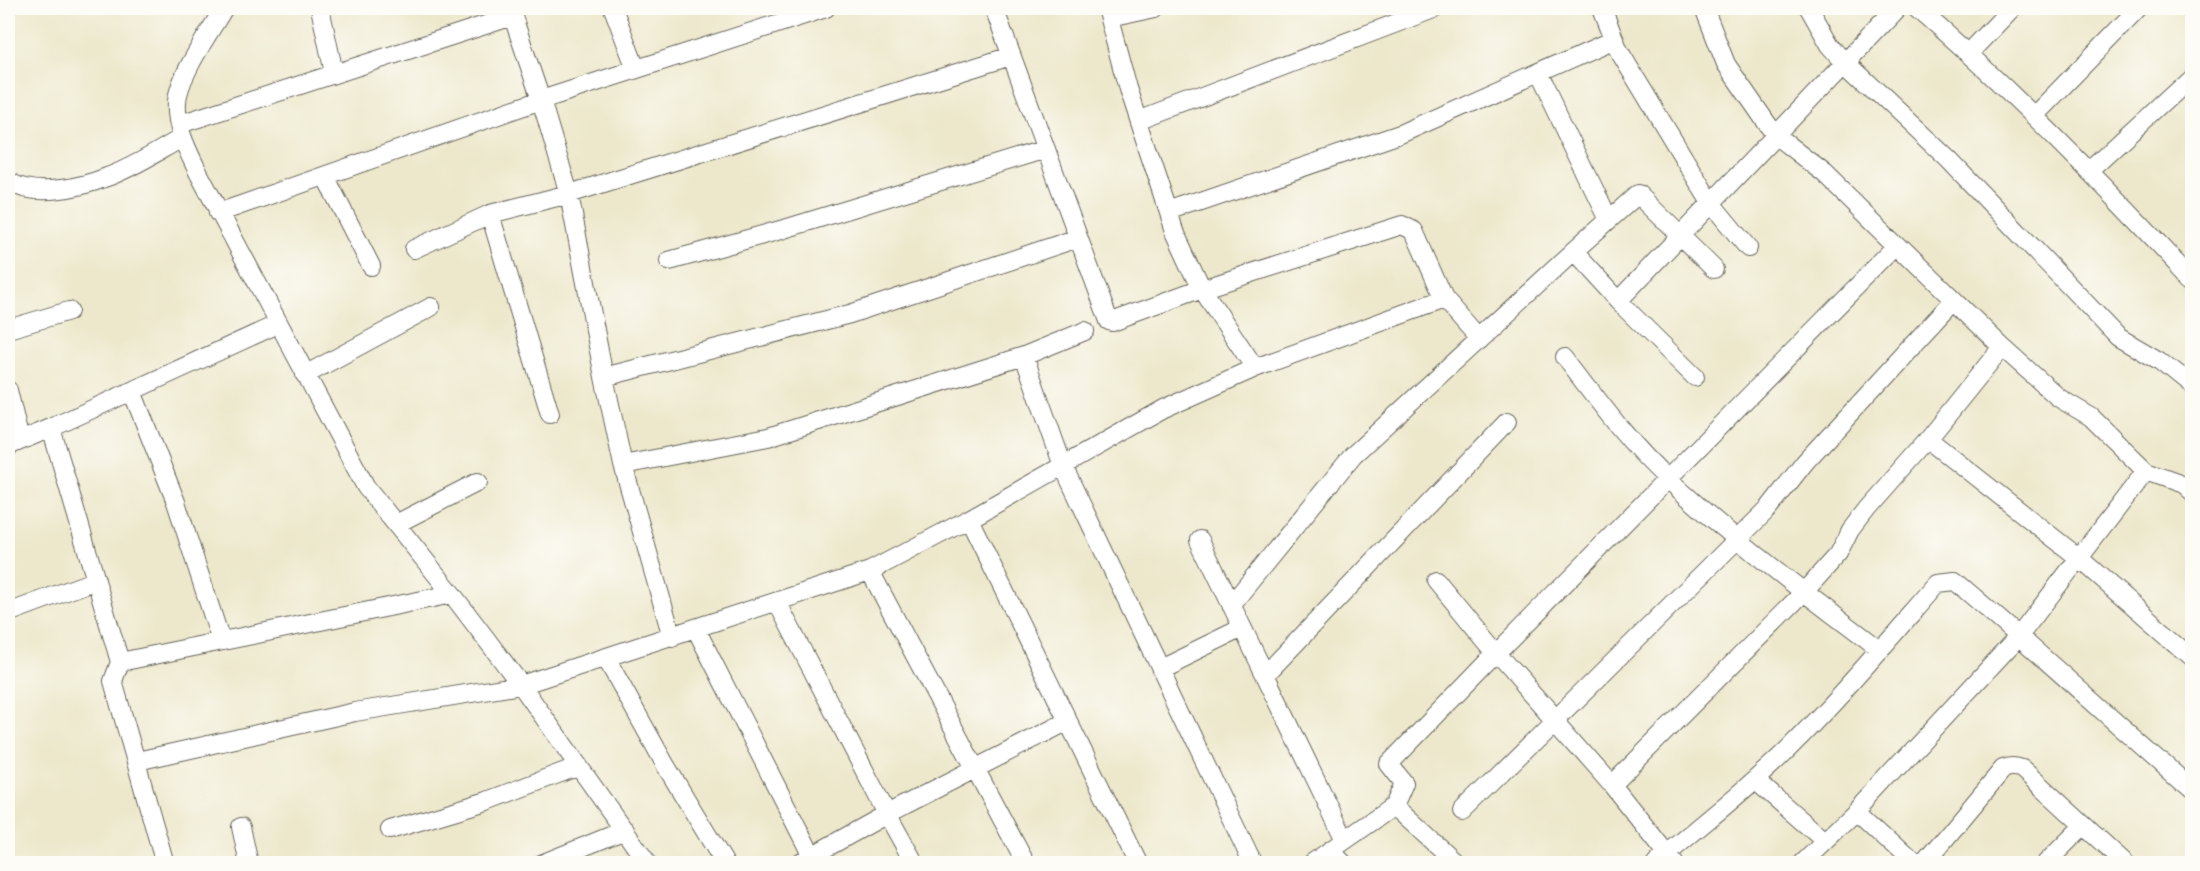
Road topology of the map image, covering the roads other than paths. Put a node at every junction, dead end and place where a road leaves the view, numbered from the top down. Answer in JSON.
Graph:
{"nodes":[{"id":1,"x":224,"y":8,"type":"edge"},
{"id":2,"x":320,"y":8,"type":"edge"},
{"id":3,"x":613,"y":8,"type":"edge"},
{"id":4,"x":826,"y":8,"type":"edge"},
{"id":5,"x":994,"y":8,"type":"edge"},
{"id":6,"x":1156,"y":8,"type":"edge"},
{"id":7,"x":1436,"y":8,"type":"edge"},
{"id":8,"x":1602,"y":8,"type":"edge"},
{"id":9,"x":1704,"y":8,"type":"edge"},
{"id":10,"x":1809,"y":8,"type":"edge"},
{"id":11,"x":1897,"y":8,"type":"edge"},
{"id":12,"x":1917,"y":8,"type":"edge"},
{"id":13,"x":2012,"y":8,"type":"edge"},
{"id":14,"x":2139,"y":8,"type":"edge"},
{"id":15,"x":511,"y":12,"type":"edge"},
{"id":16,"x":1107,"y":13,"type":"edge"},
{"id":17,"x":1614,"y":39,"type":"junction"},
{"id":18,"x":1969,"y":53,"type":"junction"},
{"id":19,"x":1011,"y":57,"type":"junction"},
{"id":20,"x":1845,"y":62,"type":"junction"},
{"id":21,"x":636,"y":69,"type":"junction"},
{"id":22,"x":334,"y":73,"type":"junction"},
{"id":23,"x":1538,"y":73,"type":"junction"},
{"id":24,"x":2191,"y":81,"type":"edge"},
{"id":25,"x":542,"y":100,"type":"junction"},
{"id":26,"x":2034,"y":116,"type":"junction"},
{"id":27,"x":1138,"y":121,"type":"junction"},
{"id":28,"x":181,"y":131,"type":"junction"},
{"id":29,"x":1775,"y":135,"type":"junction"},
{"id":30,"x":1046,"y":149,"type":"junction"},
{"id":31,"x":2090,"y":170,"type":"junction"},
{"id":32,"x":325,"y":176,"type":"junction"},
{"id":33,"x":8,"y":181,"type":"edge"},
{"id":34,"x":569,"y":194,"type":"junction"},
{"id":35,"x":1711,"y":202,"type":"junction"},
{"id":36,"x":218,"y":213,"type":"junction"},
{"id":37,"x":1169,"y":213,"type":"junction"},
{"id":38,"x":490,"y":214,"type":"junction"},
{"id":39,"x":1609,"y":220,"type":"junction"},
{"id":40,"x":1680,"y":236,"type":"junction"},
{"id":41,"x":1078,"y":238,"type":"junction"},
{"id":42,"x":1897,"y":246,"type":"junction"},
{"id":43,"x":1748,"y":248,"type":"dead end"},
{"id":44,"x":414,"y":249,"type":"dead end"},
{"id":45,"x":1573,"y":252,"type":"junction"},
{"id":46,"x":669,"y":261,"type":"dead end"},
{"id":47,"x":371,"y":266,"type":"dead end"},
{"id":48,"x":1714,"y":269,"type":"dead end"},
{"id":49,"x":2193,"y":279,"type":"edge"},
{"id":50,"x":1202,"y":289,"type":"junction"},
{"id":51,"x":1444,"y":299,"type":"junction"},
{"id":52,"x":1954,"y":300,"type":"junction"},
{"id":53,"x":1618,"y":301,"type":"junction"},
{"id":54,"x":431,"y":306,"type":"dead end"},
{"id":55,"x":69,"y":311,"type":"dead end"},
{"id":56,"x":278,"y":324,"type":"junction"},
{"id":57,"x":8,"y":329,"type":"edge"},
{"id":58,"x":1085,"y":331,"type":"dead end"},
{"id":59,"x":1479,"y":339,"type":"junction"},
{"id":60,"x":2002,"y":347,"type":"junction"},
{"id":61,"x":1024,"y":356,"type":"junction"},
{"id":62,"x":1565,"y":357,"type":"dead end"},
{"id":63,"x":1255,"y":368,"type":"junction"},
{"id":64,"x":305,"y":375,"type":"junction"},
{"id":65,"x":604,"y":377,"type":"junction"},
{"id":66,"x":1695,"y":377,"type":"dead end"},
{"id":67,"x":2190,"y":386,"type":"dead end"},
{"id":68,"x":8,"y":390,"type":"edge"},
{"id":69,"x":132,"y":391,"type":"junction"},
{"id":70,"x":550,"y":414,"type":"dead end"},
{"id":71,"x":1507,"y":422,"type":"dead end"},
{"id":72,"x":51,"y":428,"type":"junction"},
{"id":73,"x":1928,"y":439,"type":"junction"},
{"id":74,"x":14,"y":444,"type":"edge"},
{"id":75,"x":623,"y":465,"type":"junction"},
{"id":76,"x":1063,"y":466,"type":"junction"},
{"id":77,"x":2146,"y":471,"type":"junction"},
{"id":78,"x":1668,"y":479,"type":"junction"},
{"id":79,"x":478,"y":482,"type":"dead end"},
{"id":80,"x":2193,"y":493,"type":"edge"},
{"id":81,"x":969,"y":519,"type":"junction"},
{"id":82,"x":396,"y":524,"type":"junction"},
{"id":83,"x":1738,"y":538,"type":"junction"},
{"id":84,"x":1200,"y":540,"type":"dead end"},
{"id":85,"x":2079,"y":558,"type":"junction"},
{"id":86,"x":870,"y":571,"type":"junction"},
{"id":87,"x":96,"y":580,"type":"junction"},
{"id":88,"x":1436,"y":580,"type":"dead end"},
{"id":89,"x":1804,"y":592,"type":"junction"},
{"id":90,"x":452,"y":594,"type":"junction"},
{"id":91,"x":777,"y":602,"type":"junction"},
{"id":92,"x":1231,"y":605,"type":"junction"},
{"id":93,"x":8,"y":613,"type":"edge"},
{"id":94,"x":1242,"y":628,"type":"junction"},
{"id":95,"x":696,"y":629,"type":"junction"},
{"id":96,"x":2019,"y":636,"type":"junction"},
{"id":97,"x":672,"y":637,"type":"junction"},
{"id":98,"x":221,"y":641,"type":"junction"},
{"id":99,"x":1880,"y":650,"type":"junction"},
{"id":100,"x":1496,"y":653,"type":"junction"},
{"id":101,"x":2193,"y":657,"type":"edge"},
{"id":102,"x":606,"y":658,"type":"junction"},
{"id":103,"x":120,"y":662,"type":"junction"},
{"id":104,"x":1160,"y":668,"type":"junction"},
{"id":105,"x":1265,"y":675,"type":"junction"},
{"id":106,"x":521,"y":685,"type":"junction"},
{"id":107,"x":1555,"y":719,"type":"junction"},
{"id":108,"x":1068,"y":722,"type":"junction"},
{"id":109,"x":137,"y":761,"type":"junction"},
{"id":110,"x":579,"y":766,"type":"junction"},
{"id":111,"x":976,"y":769,"type":"junction"},
{"id":112,"x":1755,"y":780,"type":"junction"},
{"id":113,"x":1612,"y":785,"type":"junction"},
{"id":114,"x":2193,"y":790,"type":"edge"},
{"id":115,"x":1394,"y":806,"type":"junction"},
{"id":116,"x":1462,"y":812,"type":"dead end"},
{"id":117,"x":1857,"y":812,"type":"junction"},
{"id":118,"x":886,"y":814,"type":"junction"},
{"id":119,"x":2082,"y":826,"type":"junction"},
{"id":120,"x":241,"y":827,"type":"dead end"},
{"id":121,"x":390,"y":830,"type":"dead end"},
{"id":122,"x":625,"y":830,"type":"junction"},
{"id":123,"x":1825,"y":841,"type":"junction"},
{"id":124,"x":1338,"y":845,"type":"junction"},
{"id":125,"x":808,"y":861,"type":"edge"},
{"id":126,"x":1666,"y":861,"type":"edge"},
{"id":127,"x":165,"y":864,"type":"edge"},
{"id":128,"x":249,"y":864,"type":"edge"},
{"id":129,"x":541,"y":864,"type":"edge"},
{"id":130,"x":648,"y":864,"type":"edge"},
{"id":131,"x":725,"y":864,"type":"edge"},
{"id":132,"x":915,"y":864,"type":"edge"},
{"id":133,"x":1026,"y":864,"type":"edge"},
{"id":134,"x":1138,"y":864,"type":"edge"},
{"id":135,"x":1252,"y":864,"type":"edge"},
{"id":136,"x":1311,"y":864,"type":"edge"},
{"id":137,"x":1344,"y":864,"type":"edge"},
{"id":138,"x":1457,"y":864,"type":"edge"},
{"id":139,"x":1802,"y":864,"type":"edge"},
{"id":140,"x":1914,"y":864,"type":"edge"},
{"id":141,"x":1924,"y":864,"type":"edge"},
{"id":142,"x":2045,"y":864,"type":"edge"},
{"id":143,"x":2126,"y":864,"type":"edge"}],
"edges":[{"from":1,"to":28,"type":"street"},
{"from":2,"to":22,"type":"street"},
{"from":3,"to":21,"type":"street"},
{"from":4,"to":21,"type":"street"},
{"from":5,"to":19,"type":"street"},
{"from":6,"to":16,"type":"street"},
{"from":7,"to":27,"type":"street"},
{"from":8,"to":17,"type":"street"},
{"from":9,"to":29,"type":"street"},
{"from":10,"to":20,"type":"street"},
{"from":11,"to":20,"type":"street"},
{"from":12,"to":18,"type":"street"},
{"from":13,"to":18,"type":"street"},
{"from":14,"to":26,"type":"street"},
{"from":15,"to":22,"type":"street"},
{"from":15,"to":25,"type":"street"},
{"from":16,"to":27,"type":"street"},
{"from":17,"to":23,"type":"street"},
{"from":17,"to":35,"type":"street"},
{"from":18,"to":26,"type":"street"},
{"from":19,"to":30,"type":"street"},
{"from":19,"to":34,"type":"street"},
{"from":20,"to":29,"type":"street"},
{"from":20,"to":67,"type":"street"},
{"from":21,"to":25,"type":"street"},
{"from":22,"to":28,"type":"street"},
{"from":23,"to":37,"type":"street"},
{"from":23,"to":39,"type":"street"},
{"from":24,"to":31,"type":"street"},
{"from":25,"to":32,"type":"street"},
{"from":25,"to":34,"type":"street"},
{"from":26,"to":31,"type":"street"},
{"from":27,"to":37,"type":"street"},
{"from":28,"to":33,"type":"street"},
{"from":28,"to":36,"type":"street"},
{"from":29,"to":35,"type":"street"},
{"from":29,"to":42,"type":"street"},
{"from":30,"to":41,"type":"street"},
{"from":30,"to":46,"type":"street"},
{"from":31,"to":49,"type":"street"},
{"from":32,"to":36,"type":"street"},
{"from":32,"to":47,"type":"street"},
{"from":34,"to":38,"type":"street"},
{"from":34,"to":65,"type":"street"},
{"from":35,"to":40,"type":"street"},
{"from":35,"to":43,"type":"street"},
{"from":36,"to":56,"type":"street"},
{"from":37,"to":50,"type":"street"},
{"from":38,"to":44,"type":"street"},
{"from":38,"to":70,"type":"street"},
{"from":39,"to":40,"type":"street"},
{"from":39,"to":45,"type":"street"},
{"from":40,"to":48,"type":"street"},
{"from":40,"to":53,"type":"street"},
{"from":41,"to":50,"type":"street"},
{"from":41,"to":65,"type":"street"},
{"from":42,"to":52,"type":"street"},
{"from":42,"to":78,"type":"street"},
{"from":45,"to":53,"type":"street"},
{"from":45,"to":59,"type":"street"},
{"from":50,"to":51,"type":"street"},
{"from":50,"to":63,"type":"street"},
{"from":51,"to":59,"type":"street"},
{"from":51,"to":63,"type":"street"},
{"from":52,"to":60,"type":"street"},
{"from":52,"to":83,"type":"street"},
{"from":53,"to":66,"type":"street"},
{"from":54,"to":64,"type":"street"},
{"from":55,"to":57,"type":"street"},
{"from":56,"to":64,"type":"street"},
{"from":56,"to":69,"type":"street"},
{"from":58,"to":61,"type":"street"},
{"from":59,"to":92,"type":"street"},
{"from":60,"to":73,"type":"street"},
{"from":60,"to":77,"type":"street"},
{"from":61,"to":75,"type":"street"},
{"from":61,"to":76,"type":"street"},
{"from":62,"to":78,"type":"street"},
{"from":63,"to":76,"type":"street"},
{"from":64,"to":82,"type":"street"},
{"from":65,"to":75,"type":"street"},
{"from":68,"to":74,"type":"street"},
{"from":69,"to":72,"type":"street"},
{"from":69,"to":98,"type":"street"},
{"from":71,"to":105,"type":"street"},
{"from":72,"to":74,"type":"street"},
{"from":72,"to":87,"type":"street"},
{"from":73,"to":85,"type":"street"},
{"from":73,"to":89,"type":"street"},
{"from":75,"to":97,"type":"street"},
{"from":76,"to":81,"type":"street"},
{"from":76,"to":104,"type":"street"},
{"from":77,"to":80,"type":"street"},
{"from":77,"to":85,"type":"street"},
{"from":78,"to":83,"type":"street"},
{"from":78,"to":100,"type":"street"},
{"from":79,"to":82,"type":"street"},
{"from":81,"to":86,"type":"street"},
{"from":81,"to":108,"type":"street"},
{"from":82,"to":90,"type":"street"},
{"from":83,"to":89,"type":"street"},
{"from":83,"to":107,"type":"street"},
{"from":84,"to":92,"type":"street"},
{"from":85,"to":96,"type":"street"},
{"from":85,"to":101,"type":"street"},
{"from":86,"to":91,"type":"street"},
{"from":86,"to":111,"type":"street"},
{"from":87,"to":93,"type":"street"},
{"from":87,"to":103,"type":"street"},
{"from":88,"to":100,"type":"street"},
{"from":89,"to":99,"type":"street"},
{"from":89,"to":113,"type":"street"},
{"from":90,"to":98,"type":"street"},
{"from":90,"to":106,"type":"street"},
{"from":91,"to":95,"type":"street"},
{"from":91,"to":118,"type":"street"},
{"from":92,"to":94,"type":"street"},
{"from":94,"to":104,"type":"street"},
{"from":94,"to":105,"type":"street"},
{"from":95,"to":97,"type":"street"},
{"from":95,"to":125,"type":"street"},
{"from":96,"to":99,"type":"street"},
{"from":96,"to":114,"type":"street"},
{"from":96,"to":117,"type":"street"},
{"from":97,"to":102,"type":"street"},
{"from":98,"to":103,"type":"street"},
{"from":99,"to":112,"type":"street"},
{"from":100,"to":107,"type":"street"},
{"from":100,"to":115,"type":"street"},
{"from":102,"to":106,"type":"street"},
{"from":102,"to":131,"type":"street"},
{"from":103,"to":109,"type":"street"},
{"from":104,"to":135,"type":"street"},
{"from":105,"to":124,"type":"street"},
{"from":106,"to":109,"type":"street"},
{"from":106,"to":110,"type":"street"},
{"from":107,"to":113,"type":"street"},
{"from":107,"to":116,"type":"street"},
{"from":108,"to":111,"type":"street"},
{"from":108,"to":134,"type":"street"},
{"from":109,"to":127,"type":"street"},
{"from":110,"to":121,"type":"street"},
{"from":110,"to":122,"type":"street"},
{"from":111,"to":118,"type":"street"},
{"from":111,"to":133,"type":"street"},
{"from":112,"to":123,"type":"street"},
{"from":112,"to":126,"type":"street"},
{"from":113,"to":126,"type":"street"},
{"from":115,"to":124,"type":"street"},
{"from":115,"to":138,"type":"street"},
{"from":117,"to":123,"type":"street"},
{"from":117,"to":140,"type":"street"},
{"from":118,"to":125,"type":"street"},
{"from":118,"to":132,"type":"street"},
{"from":119,"to":141,"type":"street"},
{"from":119,"to":142,"type":"street"},
{"from":119,"to":143,"type":"street"},
{"from":120,"to":128,"type":"street"},
{"from":122,"to":129,"type":"street"},
{"from":122,"to":130,"type":"street"},
{"from":123,"to":139,"type":"street"},
{"from":124,"to":136,"type":"street"},
{"from":124,"to":137,"type":"street"}]}
